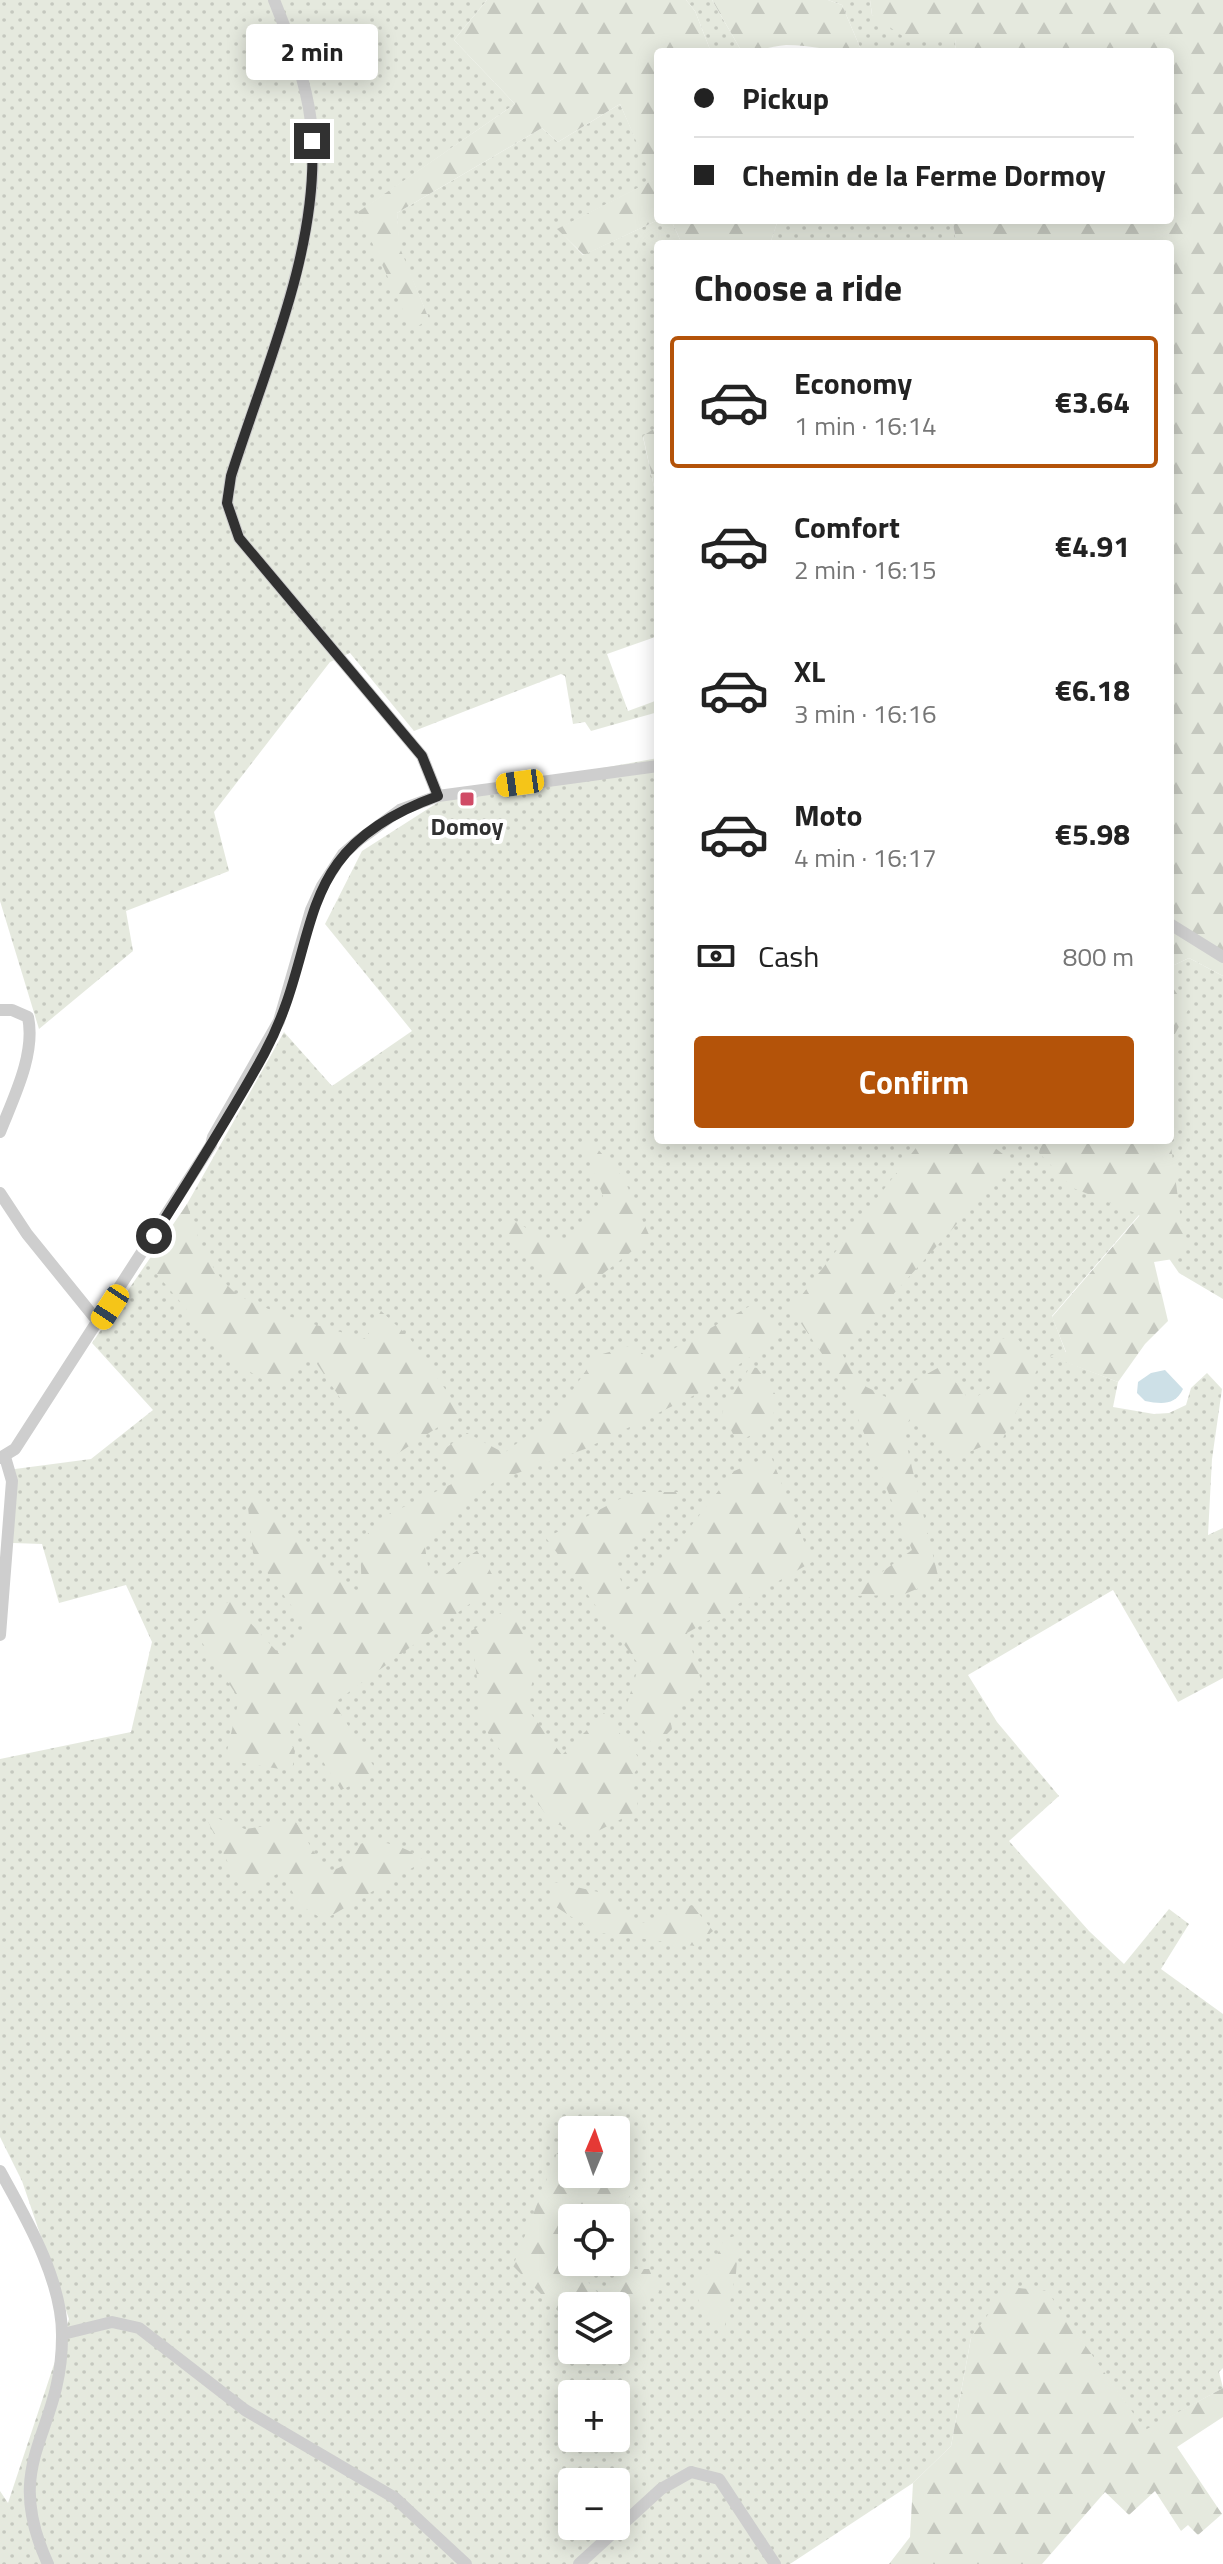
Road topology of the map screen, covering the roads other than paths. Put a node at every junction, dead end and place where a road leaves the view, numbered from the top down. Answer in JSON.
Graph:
{"nodes":[{"id":1,"x":274,"y":0,"type":"edge"},
{"id":2,"x":654,"y":767,"type":"edge"},
{"id":3,"x":438,"y":796,"type":"junction"},
{"id":4,"x":1174,"y":926,"type":"edge"},
{"id":5,"x":1223,"y":957,"type":"edge"},
{"id":6,"x":0,"y":1010,"type":"edge"},
{"id":7,"x":0,"y":1132,"type":"edge"},
{"id":8,"x":0,"y":1193,"type":"edge"},
{"id":9,"x":99,"y":1323,"type":"junction"},
{"id":10,"x":2,"y":1458,"type":"edge"},
{"id":11,"x":0,"y":1635,"type":"edge"},
{"id":12,"x":0,"y":2171,"type":"edge"},
{"id":13,"x":63,"y":2334,"type":"junction"},
{"id":14,"x":48,"y":2564,"type":"edge"},
{"id":15,"x":466,"y":2564,"type":"edge"},
{"id":16,"x":579,"y":2564,"type":"edge"},
{"id":17,"x":775,"y":2564,"type":"edge"}],
"edges":[{"from":1,"to":3,"type":"street"},
{"from":2,"to":3,"type":"street"},
{"from":3,"to":9,"type":"street"},
{"from":4,"to":5,"type":"street"},
{"from":6,"to":7,"type":"street"},
{"from":8,"to":9,"type":"street"},
{"from":9,"to":10,"type":"street"},
{"from":10,"to":11,"type":"street"},
{"from":12,"to":13,"type":"street"},
{"from":13,"to":14,"type":"street"},
{"from":13,"to":15,"type":"street"},
{"from":16,"to":17,"type":"street"}]}
